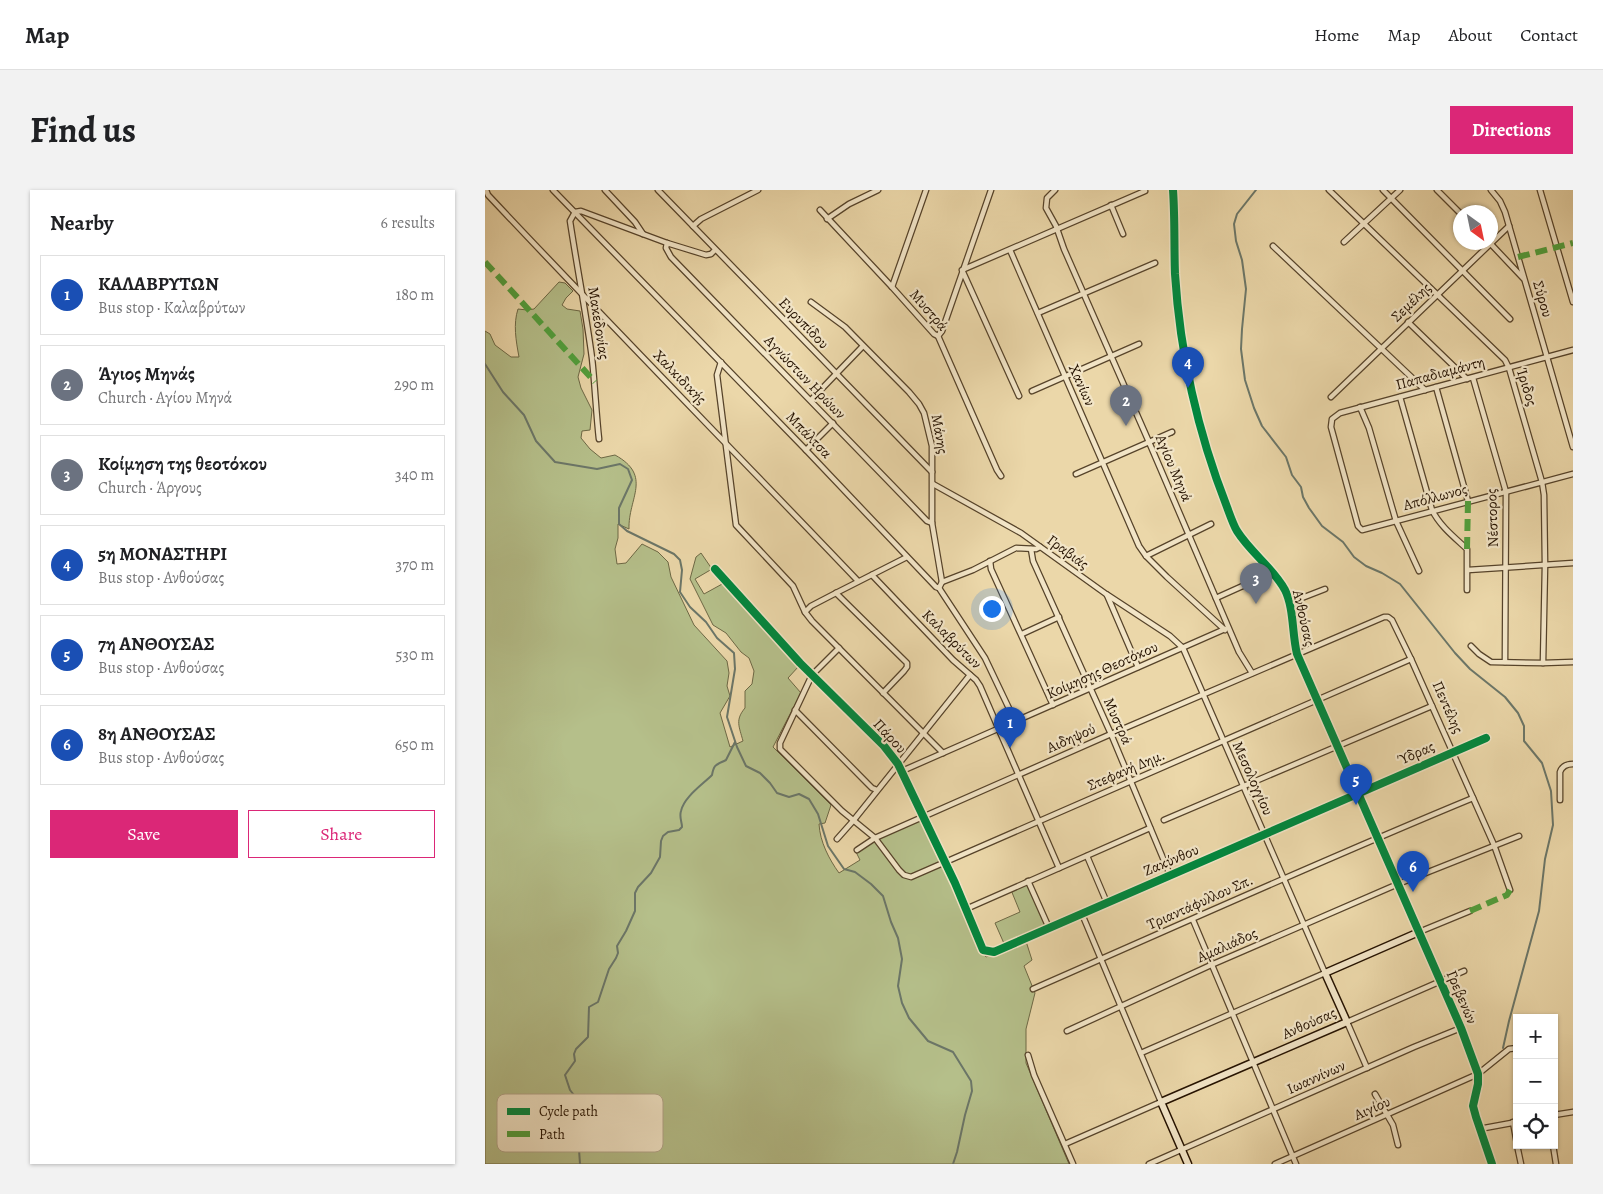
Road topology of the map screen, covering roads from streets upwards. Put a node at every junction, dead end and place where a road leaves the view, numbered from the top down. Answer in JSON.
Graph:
{"nodes":[{"id":1,"x":486,"y":190,"type":"edge"},
{"id":2,"x":553,"y":190,"type":"edge"},
{"id":3,"x":605,"y":190,"type":"edge"},
{"id":4,"x":758,"y":190,"type":"edge"},
{"id":5,"x":878,"y":190,"type":"edge"},
{"id":6,"x":926,"y":190,"type":"edge"},
{"id":7,"x":991,"y":190,"type":"edge"},
{"id":8,"x":1055,"y":190,"type":"edge"},
{"id":9,"x":1173,"y":190,"type":"edge"},
{"id":10,"x":1329,"y":190,"type":"edge"},
{"id":11,"x":1383,"y":190,"type":"edge"},
{"id":12,"x":1400,"y":190,"type":"edge"},
{"id":13,"x":1437,"y":190,"type":"edge"},
{"id":14,"x":1491,"y":190,"type":"edge"},
{"id":15,"x":1540,"y":190,"type":"edge"},
{"id":16,"x":661,"y":191,"type":"edge"},
{"id":17,"x":1145,"y":191,"type":"edge"},
{"id":18,"x":1391,"y":198,"type":"junction"},
{"id":19,"x":1111,"y":206,"type":"junction"},
{"id":20,"x":1453,"y":206,"type":"edge"},
{"id":21,"x":820,"y":210,"type":"dead end"},
{"id":22,"x":575,"y":212,"type":"junction"},
{"id":23,"x":827,"y":219,"type":"junction"},
{"id":24,"x":1364,"y":224,"type":"junction"},
{"id":25,"x":693,"y":226,"type":"junction"},
{"id":26,"x":1509,"y":226,"type":"junction"},
{"id":27,"x":1058,"y":230,"type":"junction"},
{"id":28,"x":1123,"y":234,"type":"dead end"},
{"id":29,"x":644,"y":235,"type":"junction"},
{"id":30,"x":1498,"y":236,"type":"edge"},
{"id":31,"x":1344,"y":242,"type":"dead end"},
{"id":32,"x":667,"y":243,"type":"junction"},
{"id":33,"x":1273,"y":246,"type":"dead end"},
{"id":34,"x":715,"y":250,"type":"junction"},
{"id":35,"x":1010,"y":250,"type":"junction"},
{"id":36,"x":1483,"y":250,"type":"edge"},
{"id":37,"x":1497,"y":250,"type":"edge"},
{"id":38,"x":1155,"y":262,"type":"dead end"},
{"id":39,"x":962,"y":270,"type":"junction"},
{"id":40,"x":1463,"y":270,"type":"junction"},
{"id":41,"x":1525,"y":279,"type":"junction"},
{"id":42,"x":893,"y":287,"type":"junction"},
{"id":43,"x":1084,"y":294,"type":"junction"},
{"id":44,"x":581,"y":295,"type":"junction"},
{"id":45,"x":1437,"y":295,"type":"junction"},
{"id":46,"x":811,"y":302,"type":"dead end"},
{"id":47,"x":1573,"y":302,"type":"edge"},
{"id":48,"x":1038,"y":313,"type":"junction"},
{"id":49,"x":1510,"y":319,"type":"dead end"},
{"id":50,"x":1408,"y":322,"type":"junction"},
{"id":51,"x":938,"y":336,"type":"junction"},
{"id":52,"x":1139,"y":344,"type":"dead end"},
{"id":53,"x":863,"y":346,"type":"junction"},
{"id":54,"x":1381,"y":348,"type":"junction"},
{"id":55,"x":1573,"y":350,"type":"edge"},
{"id":56,"x":1111,"y":356,"type":"junction"},
{"id":57,"x":1547,"y":358,"type":"junction"},
{"id":58,"x":721,"y":362,"type":"junction"},
{"id":59,"x":1509,"y":368,"type":"junction"},
{"id":60,"x":837,"y":374,"type":"junction"},
{"id":61,"x":1065,"y":376,"type":"junction"},
{"id":62,"x":1473,"y":378,"type":"junction"},
{"id":63,"x":1467,"y":379,"type":"junction"},
{"id":64,"x":1436,"y":387,"type":"junction"},
{"id":65,"x":1425,"y":390,"type":"junction"},
{"id":66,"x":1032,"y":391,"type":"dead end"},
{"id":67,"x":1019,"y":396,"type":"dead end"},
{"id":68,"x":1331,"y":397,"type":"dead end"},
{"id":69,"x":1400,"y":397,"type":"junction"},
{"id":70,"x":811,"y":400,"type":"junction"},
{"id":71,"x":1360,"y":408,"type":"junction"},
{"id":72,"x":833,"y":423,"type":"junction"},
{"id":73,"x":1173,"y":432,"type":"dead end"},
{"id":74,"x":599,"y":439,"type":"dead end"},
{"id":75,"x":725,"y":442,"type":"junction"},
{"id":76,"x":1149,"y":442,"type":"junction"},
{"id":77,"x":1573,"y":448,"type":"edge"},
{"id":78,"x":806,"y":450,"type":"junction"},
{"id":79,"x":1103,"y":462,"type":"junction"},
{"id":80,"x":932,"y":472,"type":"junction"},
{"id":81,"x":1076,"y":474,"type":"dead end"},
{"id":82,"x":1573,"y":474,"type":"edge"},
{"id":83,"x":1001,"y":476,"type":"dead end"},
{"id":84,"x":1542,"y":482,"type":"junction"},
{"id":85,"x":933,"y":484,"type":"junction"},
{"id":86,"x":1506,"y":492,"type":"junction"},
{"id":87,"x":1468,"y":501,"type":"junction"},
{"id":88,"x":1432,"y":510,"type":"junction"},
{"id":89,"x":1396,"y":521,"type":"junction"},
{"id":90,"x":932,"y":523,"type":"junction"},
{"id":91,"x":1211,"y":524,"type":"dead end"},
{"id":92,"x":1362,"y":530,"type":"joint"},
{"id":93,"x":1189,"y":535,"type":"junction"},
{"id":94,"x":1040,"y":547,"type":"junction"},
{"id":95,"x":1031,"y":549,"type":"junction"},
{"id":96,"x":1146,"y":556,"type":"junction"},
{"id":97,"x":907,"y":557,"type":"junction"},
{"id":98,"x":990,"y":561,"type":"junction"},
{"id":99,"x":1573,"y":563,"type":"edge"},
{"id":100,"x":1545,"y":565,"type":"junction"},
{"id":101,"x":1505,"y":568,"type":"junction"},
{"id":102,"x":715,"y":569,"type":"dead end"},
{"id":103,"x":1468,"y":570,"type":"junction"},
{"id":104,"x":1419,"y":571,"type":"dead end"},
{"id":105,"x":872,"y":575,"type":"junction"},
{"id":106,"x":1256,"y":580,"type":"dead end"},
{"id":107,"x":858,"y":581,"type":"junction"},
{"id":108,"x":942,"y":582,"type":"junction"},
{"id":109,"x":939,"y":588,"type":"junction"},
{"id":110,"x":1325,"y":589,"type":"dead end"},
{"id":111,"x":1467,"y":590,"type":"dead end"},
{"id":112,"x":836,"y":593,"type":"junction"},
{"id":113,"x":1106,"y":594,"type":"junction"},
{"id":114,"x":1216,"y":598,"type":"junction"},
{"id":115,"x":1289,"y":603,"type":"junction"},
{"id":116,"x":805,"y":612,"type":"junction"},
{"id":117,"x":1059,"y":617,"type":"junction"},
{"id":118,"x":1392,"y":620,"type":"joint"},
{"id":119,"x":1227,"y":629,"type":"junction"},
{"id":120,"x":1021,"y":634,"type":"junction"},
{"id":121,"x":1471,"y":646,"type":"dead end"},
{"id":122,"x":839,"y":648,"type":"junction"},
{"id":123,"x":1183,"y":648,"type":"junction"},
{"id":124,"x":1297,"y":654,"type":"junction"},
{"id":125,"x":1411,"y":659,"type":"junction"},
{"id":126,"x":1505,"y":662,"type":"junction"},
{"id":127,"x":1573,"y":662,"type":"edge"},
{"id":128,"x":1543,"y":663,"type":"junction"},
{"id":129,"x":1138,"y":668,"type":"junction"},
{"id":130,"x":1252,"y":673,"type":"junction"},
{"id":131,"x":970,"y":675,"type":"junction"},
{"id":132,"x":812,"y":676,"type":"junction"},
{"id":133,"x":1090,"y":688,"type":"junction"},
{"id":134,"x":883,"y":692,"type":"junction"},
{"id":135,"x":1203,"y":694,"type":"junction"},
{"id":136,"x":1317,"y":700,"type":"junction"},
{"id":137,"x":1053,"y":705,"type":"junction"},
{"id":138,"x":1432,"y":706,"type":"junction"},
{"id":139,"x":795,"y":710,"type":"junction"},
{"id":140,"x":1015,"y":721,"type":"junction"},
{"id":141,"x":997,"y":729,"type":"junction"},
{"id":142,"x":923,"y":733,"type":"junction"},
{"id":143,"x":1111,"y":734,"type":"junction"},
{"id":144,"x":1486,"y":738,"type":"dead end"},
{"id":145,"x":1224,"y":741,"type":"junction"},
{"id":146,"x":1337,"y":746,"type":"junction"},
{"id":147,"x":1453,"y":752,"type":"junction"},
{"id":148,"x":943,"y":753,"type":"junction"},
{"id":149,"x":898,"y":764,"type":"junction"},
{"id":150,"x":1573,"y":764,"type":"edge"},
{"id":151,"x":902,"y":770,"type":"junction"},
{"id":152,"x":1018,"y":775,"type":"junction"},
{"id":153,"x":1131,"y":781,"type":"junction"},
{"id":154,"x":1243,"y":787,"type":"junction"},
{"id":155,"x":877,"y":790,"type":"junction"},
{"id":156,"x":1358,"y":794,"type":"junction"},
{"id":157,"x":1473,"y":798,"type":"junction"},
{"id":158,"x":1560,"y":800,"type":"dead end"},
{"id":159,"x":923,"y":816,"type":"junction"},
{"id":160,"x":1164,"y":820,"type":"dead end"},
{"id":161,"x":853,"y":821,"type":"junction"},
{"id":162,"x":1039,"y":821,"type":"junction"},
{"id":163,"x":1151,"y":828,"type":"junction"},
{"id":164,"x":1264,"y":834,"type":"junction"},
{"id":165,"x":1519,"y":836,"type":"dead end"},
{"id":166,"x":875,"y":838,"type":"junction"},
{"id":167,"x":1378,"y":838,"type":"junction"},
{"id":168,"x":837,"y":839,"type":"dead end"},
{"id":169,"x":1494,"y":845,"type":"junction"},
{"id":170,"x":857,"y":850,"type":"dead end"},
{"id":171,"x":1087,"y":856,"type":"junction"},
{"id":172,"x":945,"y":862,"type":"junction"},
{"id":173,"x":1059,"y":868,"type":"junction"},
{"id":174,"x":1170,"y":875,"type":"junction"},
{"id":175,"x":1283,"y":878,"type":"junction"},
{"id":176,"x":1028,"y":881,"type":"junction"},
{"id":177,"x":1398,"y":884,"type":"junction"},
{"id":178,"x":1510,"y":890,"type":"dead end"},
{"id":179,"x":1107,"y":903,"type":"junction"},
{"id":180,"x":966,"y":909,"type":"junction"},
{"id":181,"x":1470,"y":911,"type":"dead end"},
{"id":182,"x":1082,"y":914,"type":"junction"},
{"id":183,"x":1193,"y":920,"type":"junction"},
{"id":184,"x":1304,"y":925,"type":"junction"},
{"id":185,"x":1049,"y":928,"type":"junction"},
{"id":186,"x":1419,"y":932,"type":"junction"},
{"id":187,"x":994,"y":952,"type":"joint"},
{"id":188,"x":1102,"y":959,"type":"junction"},
{"id":189,"x":1211,"y":965,"type":"junction"},
{"id":190,"x":1464,"y":970,"type":"dead end"},
{"id":191,"x":1325,"y":973,"type":"junction"},
{"id":192,"x":1441,"y":981,"type":"junction"},
{"id":193,"x":1033,"y":989,"type":"dead end"},
{"id":194,"x":1121,"y":1007,"type":"junction"},
{"id":195,"x":1232,"y":1014,"type":"junction"},
{"id":196,"x":1347,"y":1022,"type":"junction"},
{"id":197,"x":1461,"y":1028,"type":"junction"},
{"id":198,"x":1067,"y":1031,"type":"dead end"},
{"id":199,"x":1513,"y":1048,"type":"edge"},
{"id":200,"x":1141,"y":1053,"type":"junction"},
{"id":201,"x":1028,"y":1055,"type":"dead end"},
{"id":202,"x":1252,"y":1062,"type":"junction"},
{"id":203,"x":1367,"y":1068,"type":"junction"},
{"id":204,"x":1478,"y":1074,"type":"junction"},
{"id":205,"x":1375,"y":1094,"type":"dead end"},
{"id":206,"x":1161,"y":1102,"type":"junction"},
{"id":207,"x":1273,"y":1109,"type":"junction"},
{"id":208,"x":1573,"y":1112,"type":"edge"},
{"id":209,"x":1387,"y":1114,"type":"junction"},
{"id":210,"x":1558,"y":1114,"type":"edge"},
{"id":211,"x":1513,"y":1122,"type":"edge"},
{"id":212,"x":1479,"y":1129,"type":"junction"},
{"id":213,"x":1065,"y":1144,"type":"junction"},
{"id":214,"x":1398,"y":1145,"type":"dead end"},
{"id":215,"x":1518,"y":1149,"type":"edge"},
{"id":216,"x":1554,"y":1149,"type":"edge"},
{"id":217,"x":1182,"y":1150,"type":"junction"},
{"id":218,"x":1293,"y":1156,"type":"junction"},
{"id":219,"x":1073,"y":1164,"type":"edge"},
{"id":220,"x":1149,"y":1164,"type":"edge"},
{"id":221,"x":1188,"y":1164,"type":"edge"},
{"id":222,"x":1275,"y":1164,"type":"edge"},
{"id":223,"x":1296,"y":1164,"type":"edge"},
{"id":224,"x":1492,"y":1164,"type":"edge"},
{"id":225,"x":1521,"y":1164,"type":"edge"},
{"id":226,"x":1556,"y":1164,"type":"edge"}],
"edges":[{"from":1,"to":44,"type":"street","name":"Χαλκιδικής"},
{"from":2,"to":22,"type":"street","name":"Μπάλτσα"},
{"from":3,"to":29,"type":"street"},
{"from":4,"to":25,"type":"street"},
{"from":5,"to":23,"type":"street"},
{"from":6,"to":42,"type":"street"},
{"from":7,"to":39,"type":"street"},
{"from":8,"to":27,"type":"street","name":"Αγίου Μηνά"},
{"from":9,"to":115,"type":"street","name":"Ανθούσας"},
{"from":10,"to":24,"type":"street","name":"Ίριδος"},
{"from":11,"to":18,"type":"street"},
{"from":12,"to":18,"type":"street"},
{"from":13,"to":20,"type":"street"},
{"from":14,"to":26,"type":"street","name":"Σύρου"},
{"from":15,"to":47,"type":"street"},
{"from":16,"to":25,"type":"street","name":"Ευρυπίδου"},
{"from":17,"to":19,"type":"street"},
{"from":18,"to":24,"type":"street"},
{"from":18,"to":40,"type":"street"},
{"from":19,"to":27,"type":"street"},
{"from":19,"to":28,"type":"street"},
{"from":21,"to":23,"type":"street","name":"Μυστρά"},
{"from":22,"to":29,"type":"street"},
{"from":22,"to":44,"type":"street","name":"Μακεδονίας"},
{"from":22,"to":58,"type":"street","name":"Μπάλτσα"},
{"from":23,"to":42,"type":"street","name":"Μυστρά"},
{"from":24,"to":31,"type":"street"},
{"from":24,"to":45,"type":"street","name":"Ίριδος"},
{"from":25,"to":34,"type":"street","name":"Ευρυπίδου"},
{"from":26,"to":30,"type":"street","name":"Σεμέλης"},
{"from":26,"to":41,"type":"street","name":"Σύρου"},
{"from":27,"to":35,"type":"street"},
{"from":27,"to":43,"type":"street","name":"Αγίου Μηνά"},
{"from":29,"to":32,"type":"street"},
{"from":32,"to":34,"type":"street"},
{"from":32,"to":70,"type":"street","name":"Αγνώστων Ηρώων"},
{"from":33,"to":54,"type":"street"},
{"from":34,"to":60,"type":"street","name":"Ευρυπίδου"},
{"from":35,"to":39,"type":"street"},
{"from":35,"to":48,"type":"street","name":"Χανίων"},
{"from":36,"to":40,"type":"street","name":"Σεμέλης"},
{"from":37,"to":41,"type":"street"},
{"from":38,"to":43,"type":"street"},
{"from":39,"to":51,"type":"street"},
{"from":39,"to":67,"type":"street"},
{"from":40,"to":45,"type":"street","name":"Σεμέλης"},
{"from":40,"to":49,"type":"street"},
{"from":41,"to":57,"type":"street","name":"Σύρου"},
{"from":42,"to":51,"type":"street","name":"Μυστρά"},
{"from":43,"to":48,"type":"street"},
{"from":43,"to":56,"type":"street","name":"Αγίου Μηνά"},
{"from":44,"to":74,"type":"street","name":"Μακεδονίας"},
{"from":44,"to":75,"type":"street","name":"Χαλκιδικής"},
{"from":45,"to":50,"type":"street","name":"Σεμέλης"},
{"from":45,"to":59,"type":"street","name":"Ίριδος"},
{"from":46,"to":53,"type":"street","name":"Μάνης"},
{"from":48,"to":61,"type":"street","name":"Χανίων"},
{"from":50,"to":54,"type":"street","name":"Σεμέλης"},
{"from":50,"to":63,"type":"street"},
{"from":51,"to":83,"type":"street","name":"Μυστρά"},
{"from":52,"to":56,"type":"street"},
{"from":53,"to":60,"type":"street"},
{"from":53,"to":80,"type":"street","name":"Μάνης"},
{"from":54,"to":65,"type":"street"},
{"from":54,"to":68,"type":"street","name":"Σεμέλης"},
{"from":55,"to":57,"type":"street","name":"Παπαδιαμάντη"},
{"from":56,"to":61,"type":"street"},
{"from":56,"to":76,"type":"street","name":"Αγίου Μηνά"},
{"from":57,"to":59,"type":"street","name":"Παπαδιαμάντη"},
{"from":57,"to":77,"type":"street","name":"Σύρου"},
{"from":58,"to":75,"type":"street"},
{"from":58,"to":78,"type":"street","name":"Μπάλτσα"},
{"from":59,"to":62,"type":"street","name":"Παπαδιαμάντη"},
{"from":59,"to":84,"type":"street","name":"Ίριδος"},
{"from":60,"to":70,"type":"street"},
{"from":60,"to":80,"type":"street","name":"Ευρυπίδου"},
{"from":61,"to":66,"type":"street"},
{"from":61,"to":79,"type":"street","name":"Χανίων"},
{"from":62,"to":63,"type":"street","name":"Παπαδιαμάντη"},
{"from":62,"to":86,"type":"street","name":"Νέστορος"},
{"from":63,"to":64,"type":"street","name":"Παπαδιαμάντη"},
{"from":64,"to":65,"type":"street","name":"Παπαδιαμάντη"},
{"from":64,"to":87,"type":"street"},
{"from":65,"to":69,"type":"street","name":"Παπαδιαμάντη"},
{"from":69,"to":71,"type":"street","name":"Παπαδιαμάντη"},
{"from":69,"to":88,"type":"street"},
{"from":70,"to":72,"type":"street","name":"Αγνώστων Ηρώων"},
{"from":71,"to":89,"type":"street"},
{"from":71,"to":92,"type":"street","name":"Παπαδιαμάντη"},
{"from":72,"to":78,"type":"street"},
{"from":72,"to":90,"type":"street","name":"Αγνώστων Ηρώων"},
{"from":73,"to":76,"type":"street"},
{"from":75,"to":107,"type":"street","name":"Χαλκιδικής"},
{"from":75,"to":116,"type":"street"},
{"from":76,"to":79,"type":"street"},
{"from":76,"to":93,"type":"street","name":"Αγίου Μηνά"},
{"from":78,"to":97,"type":"street","name":"Μπάλτσα"},
{"from":79,"to":81,"type":"street"},
{"from":79,"to":96,"type":"street","name":"Χανίων"},
{"from":80,"to":85,"type":"street","name":"Μάνης"},
{"from":82,"to":84,"type":"street","name":"Απόλλωνος"},
{"from":84,"to":86,"type":"street","name":"Απόλλωνος"},
{"from":84,"to":100,"type":"street","name":"Ίριδος"},
{"from":85,"to":90,"type":"street","name":"Μάνης"},
{"from":85,"to":94,"type":"street","name":"Γραβιάς"},
{"from":86,"to":87,"type":"street","name":"Απόλλωνος"},
{"from":86,"to":101,"type":"street","name":"Νέστορος"},
{"from":87,"to":88,"type":"street","name":"Απόλλωνος"},
{"from":88,"to":89,"type":"street","name":"Απόλλωνος"},
{"from":88,"to":103,"type":"street"},
{"from":89,"to":92,"type":"street","name":"Απόλλωνος"},
{"from":89,"to":104,"type":"street"},
{"from":90,"to":108,"type":"street","name":"Μάνης"},
{"from":91,"to":93,"type":"street"},
{"from":93,"to":96,"type":"street"},
{"from":93,"to":114,"type":"street","name":"Αγίου Μηνά"},
{"from":94,"to":95,"type":"street"},
{"from":94,"to":113,"type":"street","name":"Γραβιάς"},
{"from":95,"to":98,"type":"street"},
{"from":95,"to":117,"type":"street","name":"Μυστρά"},
{"from":96,"to":119,"type":"street","name":"Χανίων"},
{"from":97,"to":105,"type":"street"},
{"from":97,"to":109,"type":"street","name":"Μπάλτσα"},
{"from":98,"to":108,"type":"street"},
{"from":98,"to":120,"type":"street"},
{"from":99,"to":100,"type":"street"},
{"from":100,"to":101,"type":"street"},
{"from":100,"to":128,"type":"street","name":"Ίριδος"},
{"from":101,"to":103,"type":"street"},
{"from":101,"to":126,"type":"street","name":"Νέστορος"},
{"from":102,"to":132,"type":"street","name":"Πάρου"},
{"from":103,"to":111,"type":"street"},
{"from":105,"to":107,"type":"street"},
{"from":105,"to":131,"type":"street","name":"Καλαβρύτων"},
{"from":106,"to":114,"type":"street"},
{"from":107,"to":112,"type":"street"},
{"from":108,"to":109,"type":"street"},
{"from":109,"to":140,"type":"street","name":"Μπάλτσα"},
{"from":110,"to":115,"type":"street"},
{"from":112,"to":116,"type":"street"},
{"from":112,"to":134,"type":"street"},
{"from":113,"to":123,"type":"street","name":"Γραβιάς"},
{"from":113,"to":129,"type":"street"},
{"from":114,"to":119,"type":"street","name":"Αγίου Μηνά"},
{"from":115,"to":124,"type":"street","name":"Ανθούσας"},
{"from":116,"to":122,"type":"street"},
{"from":117,"to":120,"type":"street"},
{"from":117,"to":133,"type":"street","name":"Μυστρά"},
{"from":118,"to":124,"type":"street","name":"Αιδηψού"},
{"from":118,"to":125,"type":"street","name":"Πεντέλης"},
{"from":119,"to":123,"type":"street","name":"Κοίμησης Θεοτόκου"},
{"from":119,"to":130,"type":"street","name":"Αγίου Μηνά"},
{"from":120,"to":137,"type":"street"},
{"from":121,"to":126,"type":"street"},
{"from":122,"to":132,"type":"street"},
{"from":122,"to":134,"type":"street"},
{"from":123,"to":129,"type":"street","name":"Κοίμησης Θεοτόκου"},
{"from":123,"to":135,"type":"street","name":"Μεσολογγίου"},
{"from":124,"to":130,"type":"street","name":"Αιδηψού"},
{"from":124,"to":136,"type":"street","name":"Ανθούσας"},
{"from":125,"to":136,"type":"street","name":"Στεφανή Δημ."},
{"from":125,"to":138,"type":"street","name":"Πεντέλης"},
{"from":126,"to":128,"type":"street"},
{"from":127,"to":128,"type":"street"},
{"from":129,"to":133,"type":"street","name":"Κοίμησης Θεοτόκου"},
{"from":130,"to":135,"type":"street","name":"Αιδηψού"},
{"from":131,"to":141,"type":"street","name":"Καλαβρύτων"},
{"from":131,"to":142,"type":"street"},
{"from":132,"to":139,"type":"street"},
{"from":132,"to":149,"type":"street","name":"Πάρου"},
{"from":133,"to":137,"type":"street","name":"Κοίμησης Θεοτόκου"},
{"from":133,"to":143,"type":"street","name":"Μυστρά"},
{"from":134,"to":142,"type":"street"},
{"from":135,"to":143,"type":"street","name":"Αιδηψού"},
{"from":135,"to":145,"type":"street","name":"Μεσολογγίου"},
{"from":136,"to":145,"type":"street","name":"Στεφανή Δημ."},
{"from":136,"to":146,"type":"street","name":"Ανθούσας"},
{"from":137,"to":140,"type":"street","name":"Κοίμησης Θεοτόκου"},
{"from":138,"to":146,"type":"street"},
{"from":138,"to":147,"type":"street","name":"Πεντέλης"},
{"from":139,"to":155,"type":"street"},
{"from":139,"to":161,"type":"street"},
{"from":140,"to":141,"type":"street","name":"Κοίμησης Θεοτόκου"},
{"from":141,"to":148,"type":"street","name":"Κοίμησης Θεοτόκου"},
{"from":141,"to":152,"type":"street","name":"Καλαβρύτων"},
{"from":142,"to":148,"type":"street"},
{"from":142,"to":149,"type":"street"},
{"from":143,"to":152,"type":"street","name":"Αιδηψού"},
{"from":143,"to":153,"type":"street","name":"Μυστρά"},
{"from":144,"to":147,"type":"street","name":"Ύδρας"},
{"from":145,"to":153,"type":"street","name":"Στεφανή Δημ."},
{"from":145,"to":154,"type":"street","name":"Μεσολογγίου"},
{"from":146,"to":154,"type":"street"},
{"from":146,"to":156,"type":"street","name":"Ανθούσας"},
{"from":147,"to":156,"type":"street","name":"Ύδρας"},
{"from":147,"to":157,"type":"street","name":"Πεντέλης"},
{"from":148,"to":151,"type":"street","name":"Κοίμησης Θεοτόκου"},
{"from":149,"to":151,"type":"street","name":"Πάρου"},
{"from":149,"to":155,"type":"street"},
{"from":150,"to":158,"type":"street"},
{"from":151,"to":159,"type":"street","name":"Πάρου"},
{"from":152,"to":159,"type":"street","name":"Αιδηψού"},
{"from":152,"to":162,"type":"street","name":"Καλαβρύτων"},
{"from":153,"to":162,"type":"street","name":"Στεφανή Δημ."},
{"from":153,"to":163,"type":"street","name":"Μυστρά"},
{"from":154,"to":160,"type":"street"},
{"from":154,"to":164,"type":"street","name":"Μεσολογγίου"},
{"from":155,"to":161,"type":"street"},
{"from":156,"to":164,"type":"street","name":"Ζακύνθου"},
{"from":156,"to":167,"type":"street","name":"Ανθούσας"},
{"from":157,"to":167,"type":"street","name":"Τριαντάφυλλου Σπ."},
{"from":157,"to":169,"type":"street","name":"Πεντέλης"},
{"from":159,"to":166,"type":"street","name":"Αιδηψού"},
{"from":159,"to":172,"type":"street","name":"Πάρου"},
{"from":161,"to":166,"type":"street"},
{"from":161,"to":168,"type":"street"},
{"from":162,"to":172,"type":"street","name":"Στεφανή Δημ."},
{"from":162,"to":173,"type":"street","name":"Καλαβρύτων"},
{"from":163,"to":171,"type":"street"},
{"from":163,"to":174,"type":"street","name":"Μυστρά"},
{"from":164,"to":174,"type":"street","name":"Ζακύνθου"},
{"from":164,"to":175,"type":"street","name":"Μεσολογγίου"},
{"from":165,"to":169,"type":"street","name":"Αμαλιάδος"},
{"from":166,"to":170,"type":"street","name":"Αιδηψού"},
{"from":166,"to":172,"type":"street","name":"Στεφανή Δημ."},
{"from":167,"to":175,"type":"street","name":"Τριαντάφυλλου Σπ."},
{"from":167,"to":177,"type":"street","name":"Ανθούσας"},
{"from":169,"to":177,"type":"street","name":"Αμαλιάδος"},
{"from":169,"to":178,"type":"street","name":"Πεντέλης"},
{"from":171,"to":173,"type":"street"},
{"from":171,"to":179,"type":"street"},
{"from":172,"to":180,"type":"street","name":"Πάρου"},
{"from":173,"to":176,"type":"street"},
{"from":174,"to":179,"type":"street","name":"Ζακύνθου"},
{"from":175,"to":183,"type":"street","name":"Τριαντάφυλλου Σπ."},
{"from":175,"to":184,"type":"street","name":"Μεσολογγίου"},
{"from":176,"to":180,"type":"street"},
{"from":176,"to":185,"type":"street"},
{"from":177,"to":184,"type":"street","name":"Αμαλιάδος"},
{"from":177,"to":186,"type":"street","name":"Ανθούσας"},
{"from":179,"to":182,"type":"street","name":"Ζακύνθου"},
{"from":180,"to":187,"type":"street","name":"Πάρου"},
{"from":181,"to":186,"type":"street"},
{"from":182,"to":185,"type":"street","name":"Ζακύνθου"},
{"from":182,"to":188,"type":"street"},
{"from":183,"to":188,"type":"street","name":"Τριαντάφυλλου Σπ."},
{"from":183,"to":189,"type":"street"},
{"from":184,"to":189,"type":"street","name":"Αμαλιάδος"},
{"from":184,"to":191,"type":"street","name":"Μεσολογγίου"},
{"from":185,"to":187,"type":"street","name":"Ζακύνθου"},
{"from":186,"to":191,"type":"street"},
{"from":186,"to":192,"type":"street","name":"Γρεβενών"},
{"from":188,"to":193,"type":"street","name":"Τριαντάφυλλου Σπ."},
{"from":188,"to":194,"type":"street"},
{"from":189,"to":194,"type":"street","name":"Αμαλιάδος"},
{"from":189,"to":195,"type":"street"},
{"from":190,"to":192,"type":"street"},
{"from":191,"to":195,"type":"street"},
{"from":191,"to":196,"type":"street","name":"Ανθούσας"},
{"from":192,"to":196,"type":"street"},
{"from":192,"to":197,"type":"street","name":"Γρεβενών"},
{"from":194,"to":198,"type":"street","name":"Αμαλιάδος"},
{"from":194,"to":200,"type":"street"},
{"from":195,"to":200,"type":"street"},
{"from":195,"to":202,"type":"street"},
{"from":196,"to":202,"type":"street","name":"Ανθούσας"},
{"from":196,"to":203,"type":"street"},
{"from":197,"to":203,"type":"street","name":"Ιωαννίνων"},
{"from":197,"to":204,"type":"street","name":"Γρεβενών"},
{"from":199,"to":204,"type":"street","name":"Αιγίου"},
{"from":200,"to":206,"type":"street"},
{"from":201,"to":213,"type":"street"},
{"from":202,"to":206,"type":"street","name":"Ανθούσας"},
{"from":202,"to":207,"type":"street"},
{"from":203,"to":207,"type":"street","name":"Ιωαννίνων"},
{"from":204,"to":209,"type":"street","name":"Αιγίου"},
{"from":204,"to":212,"type":"street"},
{"from":205,"to":209,"type":"street"},
{"from":206,"to":213,"type":"street"},
{"from":206,"to":217,"type":"street"},
{"from":207,"to":217,"type":"street","name":"Ιωαννίνων"},
{"from":207,"to":218,"type":"street"},
{"from":208,"to":210,"type":"street"},
{"from":209,"to":214,"type":"street"},
{"from":209,"to":218,"type":"street","name":"Αιγίου"},
{"from":211,"to":212,"type":"street"},
{"from":212,"to":224,"type":"street"},
{"from":213,"to":219,"type":"street"},
{"from":215,"to":225,"type":"street"},
{"from":216,"to":226,"type":"street"},
{"from":217,"to":220,"type":"street","name":"Ιωαννίνων"},
{"from":217,"to":221,"type":"street"},
{"from":218,"to":222,"type":"street","name":"Αιγίου"},
{"from":218,"to":223,"type":"street"}]}
